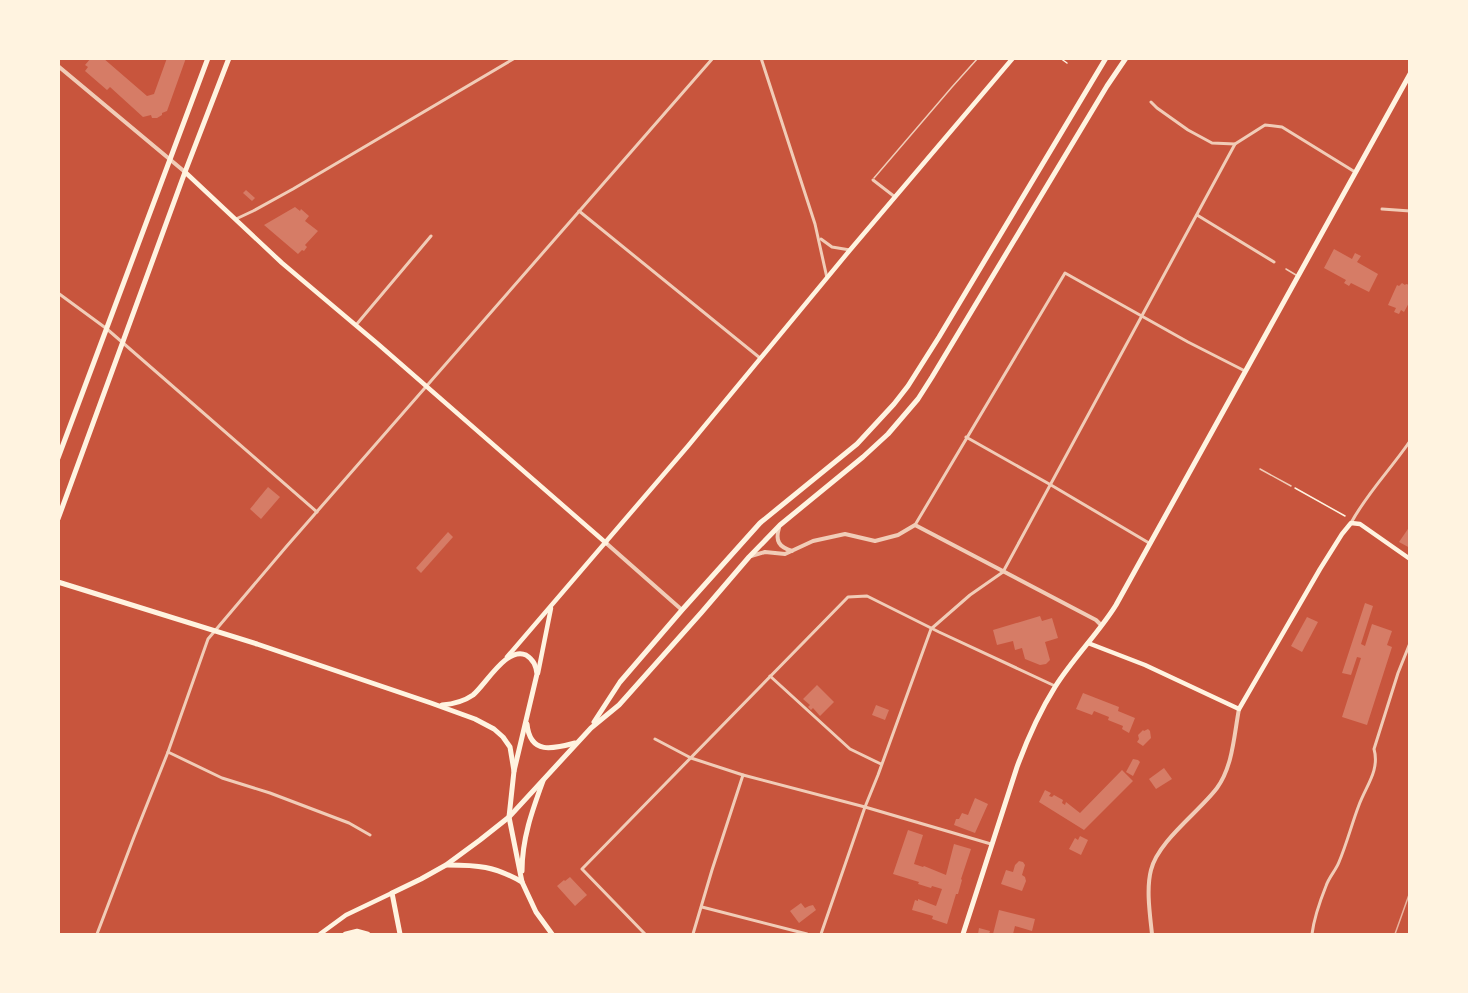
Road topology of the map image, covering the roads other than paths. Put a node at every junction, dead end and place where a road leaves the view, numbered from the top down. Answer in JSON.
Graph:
{"nodes":[{"id":1,"x":208,"y":58,"type":"edge"},
{"id":2,"x":229,"y":58,"type":"edge"},
{"id":3,"x":515,"y":58,"type":"edge"},
{"id":4,"x":713,"y":58,"type":"edge"},
{"id":5,"x":761,"y":58,"type":"edge"},
{"id":6,"x":978,"y":58,"type":"edge"},
{"id":7,"x":1013,"y":58,"type":"edge"},
{"id":8,"x":1106,"y":58,"type":"edge"},
{"id":9,"x":1126,"y":58,"type":"edge"},
{"id":10,"x":58,"y":66,"type":"edge"},
{"id":11,"x":1410,"y":74,"type":"edge"},
{"id":12,"x":1150,"y":102,"type":"dead end"},
{"id":13,"x":1234,"y":144,"type":"junction"},
{"id":14,"x":170,"y":159,"type":"junction"},
{"id":15,"x":185,"y":172,"type":"junction"},
{"id":16,"x":1355,"y":172,"type":"junction"},
{"id":17,"x":873,"y":180,"type":"joint"},
{"id":18,"x":896,"y":198,"type":"junction"},
{"id":19,"x":1382,"y":209,"type":"dead end"},
{"id":20,"x":579,"y":211,"type":"junction"},
{"id":21,"x":1410,"y":211,"type":"edge"},
{"id":22,"x":1197,"y":215,"type":"junction"},
{"id":23,"x":236,"y":219,"type":"junction"},
{"id":24,"x":431,"y":236,"type":"dead end"},
{"id":25,"x":819,"y":238,"type":"junction"},
{"id":26,"x":850,"y":250,"type":"junction"},
{"id":27,"x":1274,"y":262,"type":"dead end"},
{"id":28,"x":1286,"y":269,"type":"dead end"},
{"id":29,"x":1298,"y":276,"type":"junction"},
{"id":30,"x":827,"y":278,"type":"junction"},
{"id":31,"x":58,"y":293,"type":"edge"},
{"id":32,"x":1142,"y":317,"type":"junction"},
{"id":33,"x":356,"y":325,"type":"junction"},
{"id":34,"x":107,"y":329,"type":"junction"},
{"id":35,"x":123,"y":343,"type":"junction"},
{"id":36,"x":761,"y":359,"type":"junction"},
{"id":37,"x":1245,"y":371,"type":"junction"},
{"id":38,"x":426,"y":386,"type":"junction"},
{"id":39,"x":966,"y":437,"type":"junction"},
{"id":40,"x":1410,"y":441,"type":"edge"},
{"id":41,"x":58,"y":458,"type":"edge"},
{"id":42,"x":1260,"y":469,"type":"dead end"},
{"id":43,"x":1051,"y":485,"type":"junction"},
{"id":44,"x":1291,"y":486,"type":"road end"},
{"id":45,"x":317,"y":512,"type":"junction"},
{"id":46,"x":58,"y":519,"type":"edge"},
{"id":47,"x":1351,"y":523,"type":"junction"},
{"id":48,"x":780,"y":525,"type":"junction"},
{"id":49,"x":915,"y":525,"type":"junction"},
{"id":50,"x":606,"y":543,"type":"junction"},
{"id":51,"x":1150,"y":543,"type":"junction"},
{"id":52,"x":793,"y":551,"type":"junction"},
{"id":53,"x":749,"y":557,"type":"junction"},
{"id":54,"x":1410,"y":560,"type":"edge"},
{"id":55,"x":1003,"y":572,"type":"junction"},
{"id":56,"x":58,"y":582,"type":"edge"},
{"id":57,"x":551,"y":606,"type":"junction"},
{"id":58,"x":681,"y":610,"type":"junction"},
{"id":59,"x":1102,"y":626,"type":"junction"},
{"id":60,"x":931,"y":629,"type":"junction"},
{"id":61,"x":214,"y":630,"type":"junction"},
{"id":62,"x":1088,"y":643,"type":"junction"},
{"id":63,"x":1410,"y":643,"type":"edge"},
{"id":64,"x":503,"y":661,"type":"junction"},
{"id":65,"x":537,"y":674,"type":"junction"},
{"id":66,"x":770,"y":676,"type":"junction"},
{"id":67,"x":1055,"y":686,"type":"junction"},
{"id":68,"x":439,"y":706,"type":"junction"},
{"id":69,"x":1239,"y":709,"type":"junction"},
{"id":70,"x":526,"y":717,"type":"junction"},
{"id":71,"x":591,"y":728,"type":"junction"},
{"id":72,"x":655,"y":739,"type":"dead end"},
{"id":73,"x":577,"y":742,"type":"junction"},
{"id":74,"x":168,"y":752,"type":"junction"},
{"id":75,"x":691,"y":758,"type":"junction"},
{"id":76,"x":882,"y":764,"type":"junction"},
{"id":77,"x":514,"y":771,"type":"junction"},
{"id":78,"x":743,"y":775,"type":"junction"},
{"id":79,"x":544,"y":778,"type":"junction"},
{"id":80,"x":865,"y":807,"type":"junction"},
{"id":81,"x":509,"y":817,"type":"junction"},
{"id":82,"x":370,"y":835,"type":"dead end"},
{"id":83,"x":991,"y":844,"type":"junction"},
{"id":84,"x":446,"y":864,"type":"junction"},
{"id":85,"x":522,"y":882,"type":"junction"},
{"id":86,"x":392,"y":893,"type":"junction"},
{"id":87,"x":701,"y":906,"type":"junction"},
{"id":88,"x":97,"y":934,"type":"edge"},
{"id":89,"x":320,"y":934,"type":"edge"},
{"id":90,"x":345,"y":934,"type":"edge"},
{"id":91,"x":368,"y":934,"type":"edge"},
{"id":92,"x":400,"y":934,"type":"edge"},
{"id":93,"x":552,"y":934,"type":"edge"},
{"id":94,"x":645,"y":934,"type":"edge"},
{"id":95,"x":693,"y":934,"type":"edge"},
{"id":96,"x":807,"y":934,"type":"edge"},
{"id":97,"x":821,"y":934,"type":"edge"},
{"id":98,"x":963,"y":934,"type":"edge"},
{"id":99,"x":1152,"y":934,"type":"edge"},
{"id":100,"x":1312,"y":934,"type":"edge"}],
"edges":[{"from":1,"to":14,"type":"main road"},
{"from":2,"to":15,"type":"main road"},
{"from":3,"to":23,"type":"street"},
{"from":4,"to":20,"type":"street"},
{"from":5,"to":25,"type":"street"},
{"from":6,"to":17,"type":"lane"},
{"from":7,"to":18,"type":"main road"},
{"from":8,"to":58,"type":"main road"},
{"from":9,"to":48,"type":"main road"},
{"from":10,"to":14,"type":"street"},
{"from":11,"to":16,"type":"main road"},
{"from":12,"to":13,"type":"street"},
{"from":13,"to":16,"type":"street"},
{"from":13,"to":22,"type":"street"},
{"from":14,"to":15,"type":"street"},
{"from":14,"to":34,"type":"main road"},
{"from":15,"to":23,"type":"main road"},
{"from":15,"to":35,"type":"main road"},
{"from":16,"to":29,"type":"main road"},
{"from":17,"to":18,"type":"street"},
{"from":18,"to":26,"type":"main road"},
{"from":19,"to":21,"type":"street"},
{"from":20,"to":36,"type":"street"},
{"from":20,"to":38,"type":"street"},
{"from":22,"to":27,"type":"street"},
{"from":22,"to":32,"type":"street"},
{"from":23,"to":33,"type":"main road"},
{"from":24,"to":33,"type":"street"},
{"from":25,"to":26,"type":"street"},
{"from":25,"to":30,"type":"street"},
{"from":26,"to":30,"type":"main road"},
{"from":28,"to":29,"type":"lane"},
{"from":29,"to":37,"type":"main road"},
{"from":30,"to":36,"type":"main road"},
{"from":31,"to":34,"type":"street"},
{"from":32,"to":37,"type":"street"},
{"from":32,"to":39,"type":"street"},
{"from":32,"to":43,"type":"street"},
{"from":33,"to":38,"type":"main road"},
{"from":34,"to":35,"type":"street"},
{"from":34,"to":41,"type":"main road"},
{"from":35,"to":45,"type":"street"},
{"from":35,"to":46,"type":"main road"},
{"from":36,"to":50,"type":"main road"},
{"from":37,"to":51,"type":"main road"},
{"from":38,"to":45,"type":"street"},
{"from":38,"to":50,"type":"main road"},
{"from":39,"to":43,"type":"street"},
{"from":39,"to":49,"type":"street"},
{"from":40,"to":47,"type":"street"},
{"from":42,"to":44,"type":"lane"},
{"from":43,"to":51,"type":"street"},
{"from":43,"to":55,"type":"street"},
{"from":45,"to":61,"type":"street"},
{"from":47,"to":54,"type":"main road"},
{"from":47,"to":69,"type":"main road"},
{"from":48,"to":52,"type":"street"},
{"from":48,"to":53,"type":"main road"},
{"from":49,"to":52,"type":"street"},
{"from":49,"to":55,"type":"street"},
{"from":50,"to":57,"type":"main road"},
{"from":50,"to":58,"type":"street"},
{"from":51,"to":59,"type":"main road"},
{"from":52,"to":53,"type":"street"},
{"from":53,"to":71,"type":"main road"},
{"from":55,"to":59,"type":"street"},
{"from":55,"to":60,"type":"street"},
{"from":56,"to":61,"type":"main road"},
{"from":57,"to":64,"type":"main road"},
{"from":57,"to":65,"type":"main road"},
{"from":58,"to":71,"type":"main road"},
{"from":59,"to":62,"type":"main road"},
{"from":60,"to":66,"type":"street"},
{"from":60,"to":67,"type":"street"},
{"from":60,"to":76,"type":"street"},
{"from":61,"to":68,"type":"main road"},
{"from":61,"to":74,"type":"street"},
{"from":62,"to":67,"type":"main road"},
{"from":62,"to":69,"type":"main road"},
{"from":63,"to":100,"type":"street"},
{"from":64,"to":65,"type":"main road"},
{"from":64,"to":68,"type":"main road"},
{"from":65,"to":70,"type":"main road"},
{"from":66,"to":75,"type":"street"},
{"from":66,"to":76,"type":"street"},
{"from":67,"to":83,"type":"main road"},
{"from":68,"to":77,"type":"main road"},
{"from":69,"to":99,"type":"street"},
{"from":70,"to":73,"type":"main road"},
{"from":70,"to":77,"type":"main road"},
{"from":71,"to":73,"type":"main road"},
{"from":72,"to":75,"type":"street"},
{"from":73,"to":79,"type":"main road"},
{"from":74,"to":82,"type":"street"},
{"from":74,"to":88,"type":"street"},
{"from":75,"to":78,"type":"street"},
{"from":75,"to":94,"type":"street"},
{"from":76,"to":80,"type":"street"},
{"from":77,"to":81,"type":"main road"},
{"from":78,"to":80,"type":"street"},
{"from":78,"to":87,"type":"street"},
{"from":79,"to":81,"type":"main road"},
{"from":79,"to":85,"type":"main road"},
{"from":80,"to":83,"type":"street"},
{"from":80,"to":97,"type":"street"},
{"from":81,"to":84,"type":"main road"},
{"from":81,"to":85,"type":"main road"},
{"from":83,"to":98,"type":"main road"},
{"from":84,"to":85,"type":"main road"},
{"from":84,"to":86,"type":"main road"},
{"from":85,"to":93,"type":"main road"},
{"from":86,"to":89,"type":"main road"},
{"from":86,"to":92,"type":"main road"},
{"from":87,"to":95,"type":"street"},
{"from":87,"to":96,"type":"street"},
{"from":90,"to":91,"type":"main road"}]}
